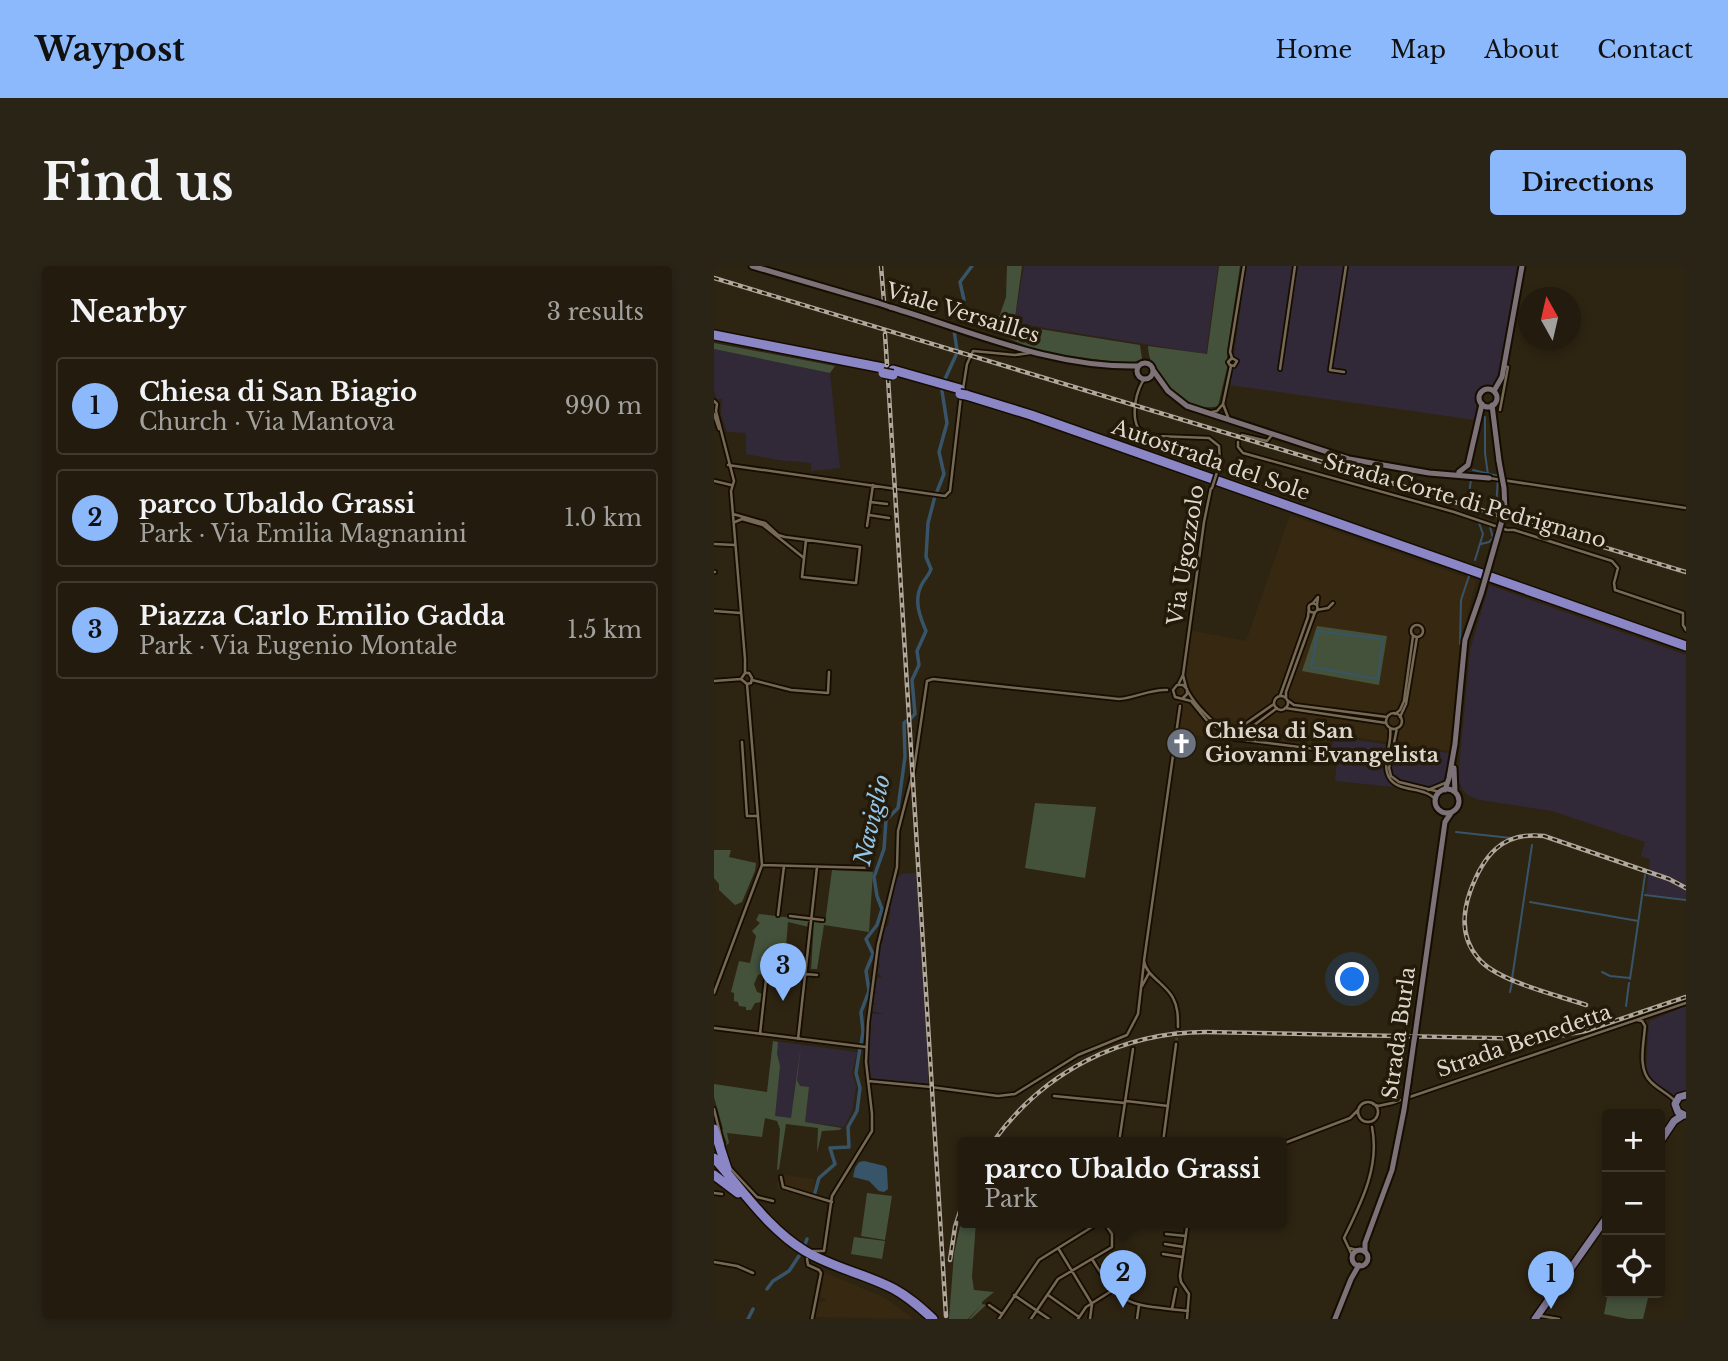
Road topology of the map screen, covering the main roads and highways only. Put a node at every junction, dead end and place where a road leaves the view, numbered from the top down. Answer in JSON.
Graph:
{"nodes":[{"id":1,"x":752,"y":266,"type":"edge"},
{"id":2,"x":1522,"y":266,"type":"edge"},
{"id":3,"x":714,"y":335,"type":"edge"},
{"id":4,"x":714,"y":341,"type":"edge"},
{"id":5,"x":1126,"y":366,"type":"junction"},
{"id":6,"x":1138,"y":366,"type":"junction"},
{"id":7,"x":1153,"y":370,"type":"junction"},
{"id":8,"x":888,"y":371,"type":"junction"},
{"id":9,"x":1142,"y":377,"type":"junction"},
{"id":10,"x":1158,"y":380,"type":"junction"},
{"id":11,"x":1494,"y":391,"type":"junction"},
{"id":12,"x":1482,"y":404,"type":"junction"},
{"id":13,"x":1492,"y":405,"type":"junction"},
{"id":14,"x":1422,"y":471,"type":"junction"},
{"id":15,"x":1466,"y":471,"type":"junction"},
{"id":16,"x":1495,"y":479,"type":"road end"},
{"id":17,"x":1686,"y":643,"type":"edge"},
{"id":18,"x":1455,"y":744,"type":"junction"},
{"id":19,"x":1443,"y":791,"type":"junction"},
{"id":20,"x":1455,"y":792,"type":"junction"},
{"id":21,"x":1442,"y":812,"type":"junction"},
{"id":22,"x":1451,"y":813,"type":"junction"},
{"id":23,"x":1446,"y":822,"type":"junction"},
{"id":24,"x":1681,"y":1106,"type":"edge"},
{"id":25,"x":714,"y":1129,"type":"edge"},
{"id":26,"x":1665,"y":1134,"type":"edge"},
{"id":27,"x":714,"y":1158,"type":"edge"},
{"id":28,"x":714,"y":1164,"type":"edge"},
{"id":29,"x":714,"y":1175,"type":"edge"},
{"id":30,"x":745,"y":1192,"type":"junction"},
{"id":31,"x":753,"y":1208,"type":"junction"},
{"id":32,"x":1602,"y":1224,"type":"edge"},
{"id":33,"x":918,"y":1307,"type":"junction"},
{"id":34,"x":1536,"y":1317,"type":"edge"},
{"id":35,"x":927,"y":1319,"type":"edge"},
{"id":36,"x":933,"y":1319,"type":"edge"},
{"id":37,"x":1335,"y":1319,"type":"edge"}],
"edges":[{"from":1,"to":5,"type":"main road","name":"Viale Versailles","bridge":true},
{"from":2,"to":11,"type":"main road","name":"Strada Burla"},
{"from":3,"to":8,"type":"highway","name":"Autostrada del Sole"},
{"from":4,"to":8,"type":"highway","name":"Autostrada del Sole"},
{"from":5,"to":6,"type":"main road","name":"Viale Versailles"},
{"from":5,"to":9,"type":"main road","name":"Viale Versailles"},
{"from":6,"to":7,"type":"main road","name":"Viale Versailles"},
{"from":6,"to":9,"type":"main road"},
{"from":7,"to":9,"type":"main road"},
{"from":7,"to":10,"type":"main road"},
{"from":8,"to":17,"type":"highway","name":"Autostrada del Sole"},
{"from":9,"to":10,"type":"main road"},
{"from":10,"to":14,"type":"main road"},
{"from":11,"to":12,"type":"main road","name":"Strada Burla"},
{"from":11,"to":13,"type":"main road","name":"Strada Burla"},
{"from":12,"to":13,"type":"main road"},
{"from":12,"to":15,"type":"main road"},
{"from":13,"to":18,"type":"main road","name":"Strada Burla","bridge":true},
{"from":14,"to":15,"type":"main road"},
{"from":14,"to":15,"type":"main road"},
{"from":15,"to":16,"type":"main road"},
{"from":18,"to":19,"type":"main road","name":"Strada Burla"},
{"from":18,"to":20,"type":"main road","name":"Strada Burla"},
{"from":19,"to":20,"type":"main road"},
{"from":19,"to":21,"type":"main road","name":"Strada Burla"},
{"from":20,"to":22,"type":"main road","name":"Strada Burla"},
{"from":21,"to":22,"type":"main road"},
{"from":21,"to":23,"type":"main road"},
{"from":22,"to":23,"type":"main road","name":"Strada Burla"},
{"from":23,"to":37,"type":"main road","name":"Strada Burla","bridge":true},
{"from":24,"to":26,"type":"main road"},
{"from":25,"to":30,"type":"highway"},
{"from":27,"to":30,"type":"highway"},
{"from":28,"to":31,"type":"highway"},
{"from":29,"to":31,"type":"highway"},
{"from":30,"to":33,"type":"highway"},
{"from":31,"to":33,"type":"highway"},
{"from":32,"to":34,"type":"main road"},
{"from":33,"to":35,"type":"highway"},
{"from":33,"to":36,"type":"highway"}]}
